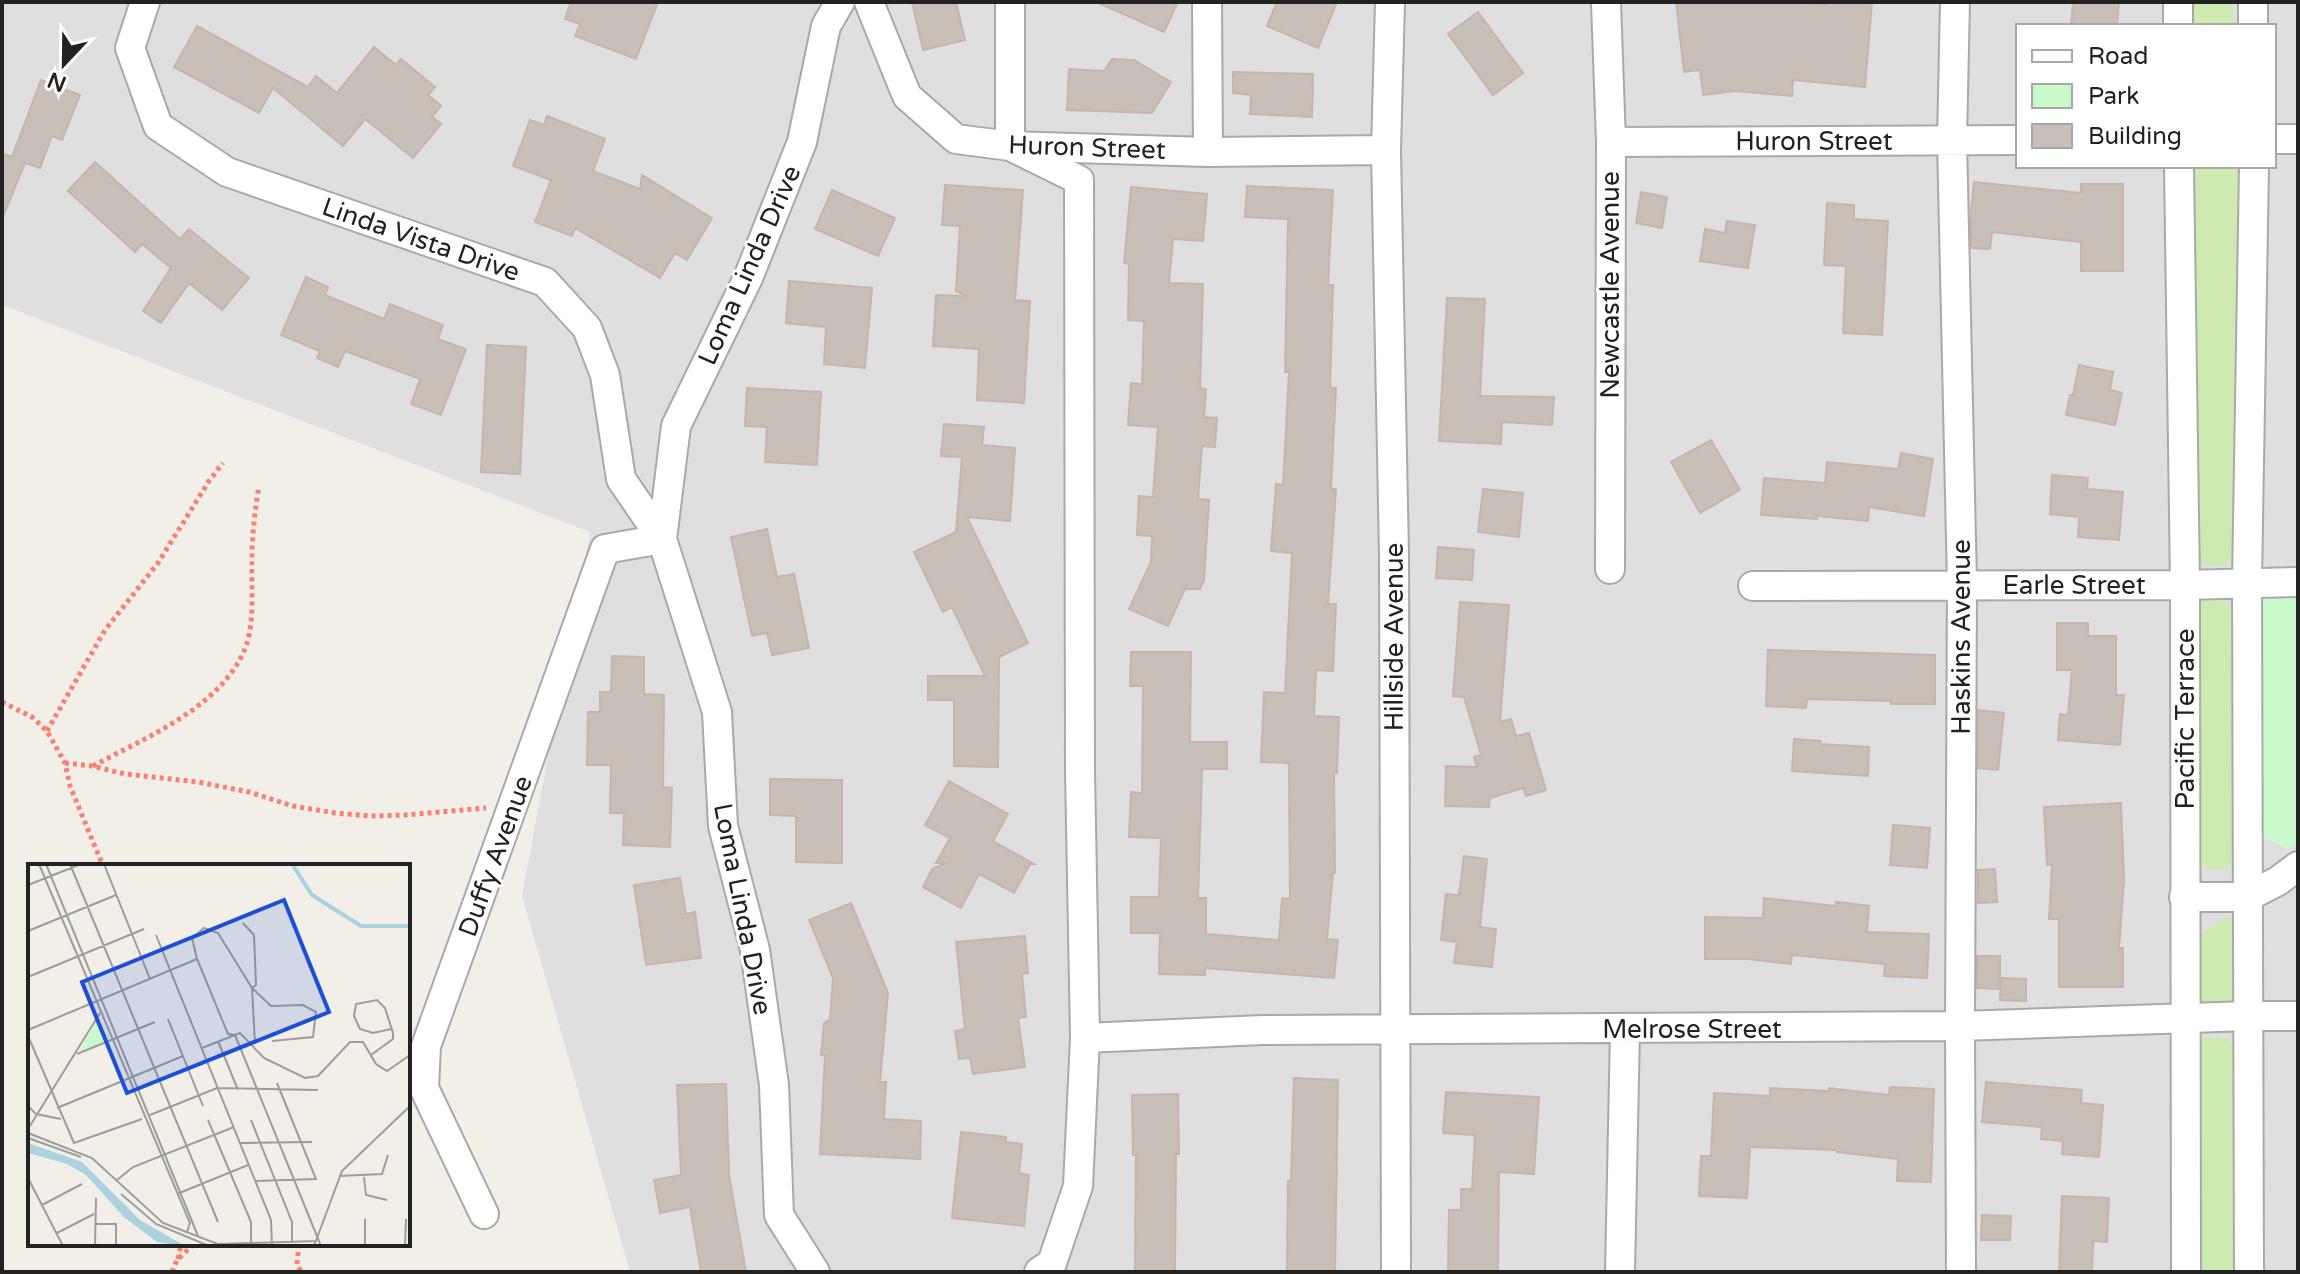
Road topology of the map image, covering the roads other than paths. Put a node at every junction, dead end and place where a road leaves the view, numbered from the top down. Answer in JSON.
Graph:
{"nodes":[{"id":1,"x":145,"y":2,"type":"edge"},
{"id":2,"x":840,"y":2,"type":"edge"},
{"id":3,"x":869,"y":2,"type":"edge"},
{"id":4,"x":1010,"y":2,"type":"edge"},
{"id":5,"x":1207,"y":2,"type":"edge"},
{"id":6,"x":1390,"y":2,"type":"edge"},
{"id":7,"x":1606,"y":2,"type":"edge"},
{"id":8,"x":1955,"y":2,"type":"edge"},
{"id":9,"x":2178,"y":2,"type":"edge"},
{"id":10,"x":2253,"y":2,"type":"edge"},
{"id":11,"x":2178,"y":24,"type":"edge"},
{"id":12,"x":2253,"y":24,"type":"edge"},
{"id":13,"x":2276,"y":139,"type":"edge"},
{"id":14,"x":2298,"y":139,"type":"edge"},
{"id":15,"x":1952,"y":140,"type":"junction"},
{"id":16,"x":2016,"y":140,"type":"edge"},
{"id":17,"x":1611,"y":142,"type":"junction"},
{"id":18,"x":1010,"y":146,"type":"junction"},
{"id":19,"x":1386,"y":150,"type":"junction"},
{"id":20,"x":1208,"y":152,"type":"junction"},
{"id":21,"x":2179,"y":168,"type":"edge"},
{"id":22,"x":2254,"y":168,"type":"edge"},
{"id":23,"x":662,"y":539,"type":"junction"},
{"id":24,"x":1610,"y":569,"type":"dead end"},
{"id":25,"x":2247,"y":582,"type":"junction"},
{"id":26,"x":2298,"y":582,"type":"edge"},
{"id":27,"x":1962,"y":584,"type":"junction"},
{"id":28,"x":2185,"y":585,"type":"junction"},
{"id":29,"x":1753,"y":586,"type":"dead end"},
{"id":30,"x":2298,"y":866,"type":"edge"},
{"id":31,"x":2184,"y":897,"type":"junction"},
{"id":32,"x":2247,"y":897,"type":"junction"},
{"id":33,"x":2247,"y":1016,"type":"junction"},
{"id":34,"x":2298,"y":1016,"type":"edge"},
{"id":35,"x":2187,"y":1018,"type":"junction"},
{"id":36,"x":1960,"y":1026,"type":"junction"},
{"id":37,"x":1395,"y":1030,"type":"junction"},
{"id":38,"x":1625,"y":1030,"type":"junction"},
{"id":39,"x":1085,"y":1038,"type":"junction"},
{"id":40,"x":484,"y":1214,"type":"dead end"},
{"id":41,"x":815,"y":1272,"type":"edge"},
{"id":42,"x":1039,"y":1272,"type":"edge"},
{"id":43,"x":1396,"y":1272,"type":"edge"},
{"id":44,"x":1620,"y":1272,"type":"edge"},
{"id":45,"x":1961,"y":1272,"type":"edge"},
{"id":46,"x":2186,"y":1272,"type":"edge"},
{"id":47,"x":2249,"y":1272,"type":"edge"}],
"edges":[{"from":1,"to":23,"type":"street","name":"Linda Vista Drive"},
{"from":2,"to":23,"type":"street","name":"Loma Linda Drive"},
{"from":3,"to":18,"type":"street","name":"Huron Street"},
{"from":4,"to":18,"type":"street"},
{"from":5,"to":20,"type":"street"},
{"from":6,"to":19,"type":"street","name":"Hillside Avenue"},
{"from":7,"to":17,"type":"street","name":"Newcastle Avenue"},
{"from":8,"to":15,"type":"street","name":"Haskins Avenue"},
{"from":9,"to":11,"type":"street"},
{"from":10,"to":12,"type":"street"},
{"from":13,"to":14,"type":"street"},
{"from":15,"to":16,"type":"street","name":"Huron Street"},
{"from":15,"to":17,"type":"street","name":"Huron Street"},
{"from":15,"to":27,"type":"street","name":"Haskins Avenue"},
{"from":17,"to":24,"type":"street","name":"Newcastle Avenue"},
{"from":18,"to":20,"type":"street","name":"Huron Street"},
{"from":18,"to":39,"type":"street"},
{"from":19,"to":20,"type":"street","name":"Huron Street"},
{"from":19,"to":37,"type":"street","name":"Hillside Avenue"},
{"from":21,"to":28,"type":"street","name":"Pacific Terrace"},
{"from":22,"to":25,"type":"street"},
{"from":23,"to":40,"type":"street","name":"Duffy Avenue"},
{"from":23,"to":41,"type":"street","name":"Loma Linda Drive"},
{"from":25,"to":26,"type":"street","name":"Earle Street"},
{"from":25,"to":28,"type":"street","name":"Earle Street"},
{"from":25,"to":32,"type":"street"},
{"from":27,"to":28,"type":"street","name":"Earle Street"},
{"from":27,"to":29,"type":"street","name":"Earle Street"},
{"from":27,"to":36,"type":"street","name":"Haskins Avenue"},
{"from":28,"to":31,"type":"street","name":"Pacific Terrace"},
{"from":30,"to":32,"type":"street"},
{"from":31,"to":32,"type":"street"},
{"from":31,"to":35,"type":"street","name":"Pacific Terrace"},
{"from":32,"to":33,"type":"street"},
{"from":33,"to":34,"type":"street","name":"Melrose Street"},
{"from":33,"to":35,"type":"street","name":"Melrose Street"},
{"from":33,"to":47,"type":"street"},
{"from":35,"to":36,"type":"street","name":"Melrose Street"},
{"from":35,"to":46,"type":"street","name":"Pacific Terrace"},
{"from":36,"to":38,"type":"street","name":"Melrose Street"},
{"from":36,"to":45,"type":"street","name":"Haskins Avenue"},
{"from":37,"to":38,"type":"street","name":"Melrose Street"},
{"from":37,"to":39,"type":"street","name":"Melrose Street"},
{"from":37,"to":43,"type":"street","name":"Hillside Avenue"},
{"from":38,"to":44,"type":"street"},
{"from":39,"to":42,"type":"street"}]}
